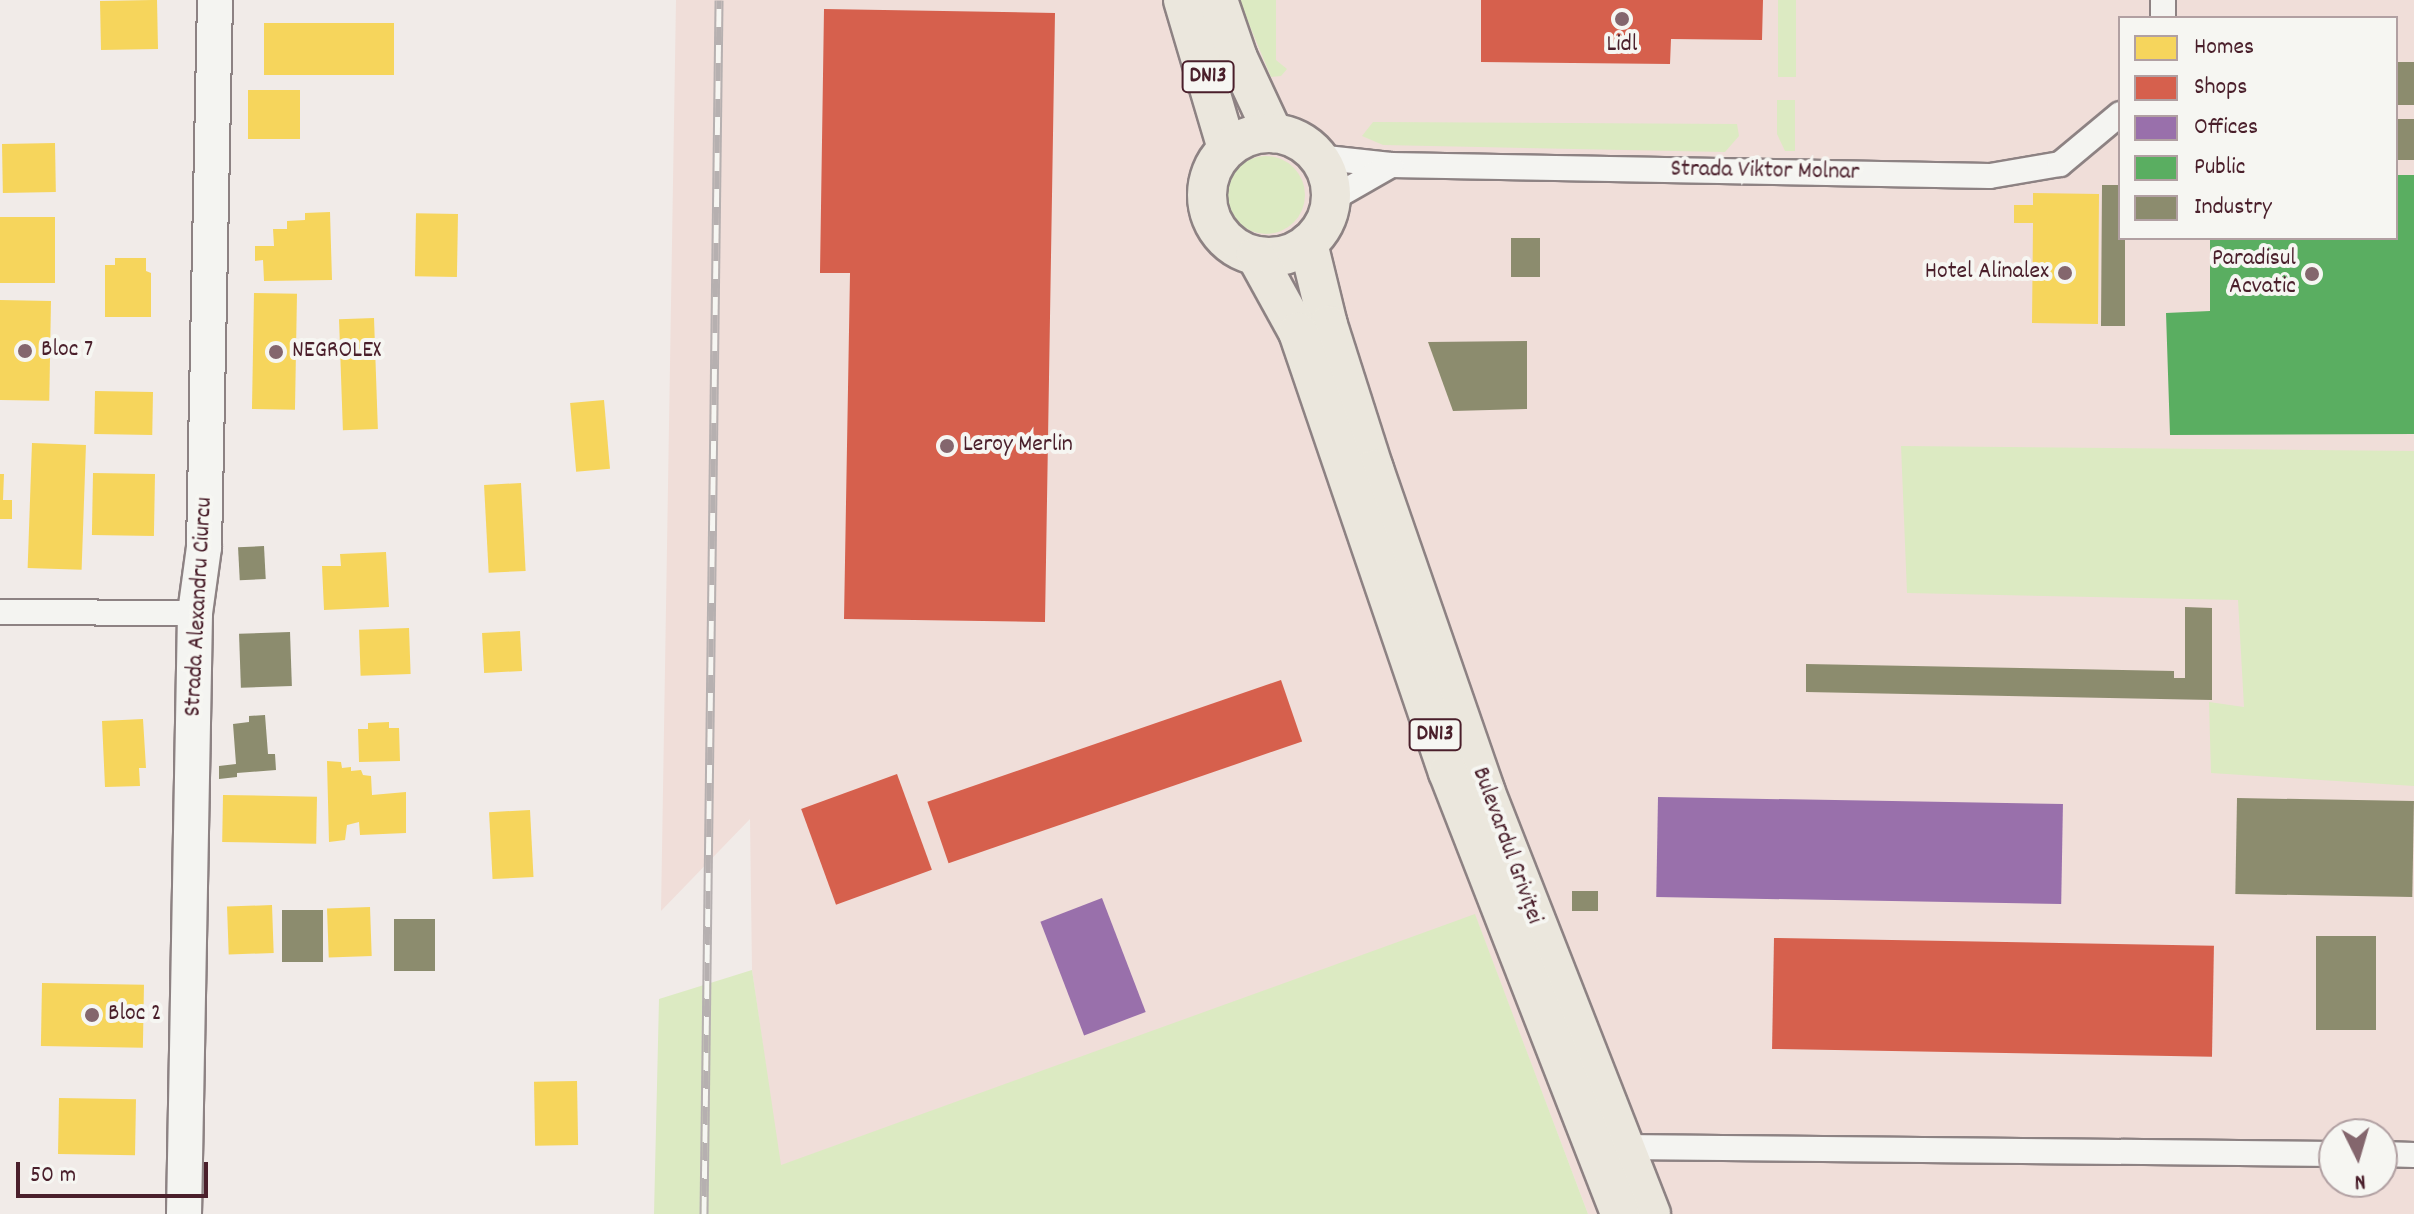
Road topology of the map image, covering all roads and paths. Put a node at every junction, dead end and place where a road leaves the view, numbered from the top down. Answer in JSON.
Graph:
{"nodes":[{"id":1,"x":215,"y":0,"type":"edge"},
{"id":2,"x":1183,"y":0,"type":"edge"},
{"id":3,"x":1218,"y":0,"type":"edge"},
{"id":4,"x":2118,"y":116,"type":"edge"},
{"id":5,"x":1273,"y":133,"type":"junction"},
{"id":6,"x":1227,"y":149,"type":"junction"},
{"id":7,"x":1317,"y":157,"type":"junction"},
{"id":8,"x":1391,"y":165,"type":"junction"},
{"id":9,"x":1330,"y":200,"type":"junction"},
{"id":10,"x":1308,"y":243,"type":"junction"},
{"id":11,"x":1256,"y":256,"type":"junction"},
{"id":12,"x":0,"y":612,"type":"edge"},
{"id":13,"x":195,"y":613,"type":"junction"},
{"id":14,"x":1623,"y":1147,"type":"junction"},
{"id":15,"x":2318,"y":1154,"type":"edge"},
{"id":16,"x":184,"y":1214,"type":"edge"},
{"id":17,"x":1620,"y":1214,"type":"edge"},
{"id":18,"x":1651,"y":1214,"type":"edge"}],
"edges":[{"from":1,"to":13,"type":"street","name":"Strada Alexandru Ciurcu"},
{"from":2,"to":6,"type":"main road","number":"DN13"},
{"from":3,"to":5,"type":"main road","number":"DN13"},
{"from":4,"to":8,"type":"street","name":"Strada Viktor Molnar"},
{"from":5,"to":6,"type":"main road"},
{"from":5,"to":7,"type":"main road"},
{"from":6,"to":11,"type":"main road","number":"DN13"},
{"from":7,"to":8,"type":"street","name":"Strada Viktor Molnar"},
{"from":7,"to":9,"type":"main road"},
{"from":8,"to":9,"type":"street"},
{"from":9,"to":10,"type":"main road"},
{"from":10,"to":11,"type":"main road"},
{"from":10,"to":14,"type":"main road","name":"Bulevardul Griviței"},
{"from":11,"to":17,"type":"main road","name":"Bulevardul Griviței","number":"DN13"},
{"from":12,"to":13,"type":"street"},
{"from":13,"to":16,"type":"street","name":"Strada Alexandru Ciurcu"},
{"from":14,"to":15,"type":"street"},
{"from":14,"to":18,"type":"main road","name":"Bulevardul Griviței"}]}
